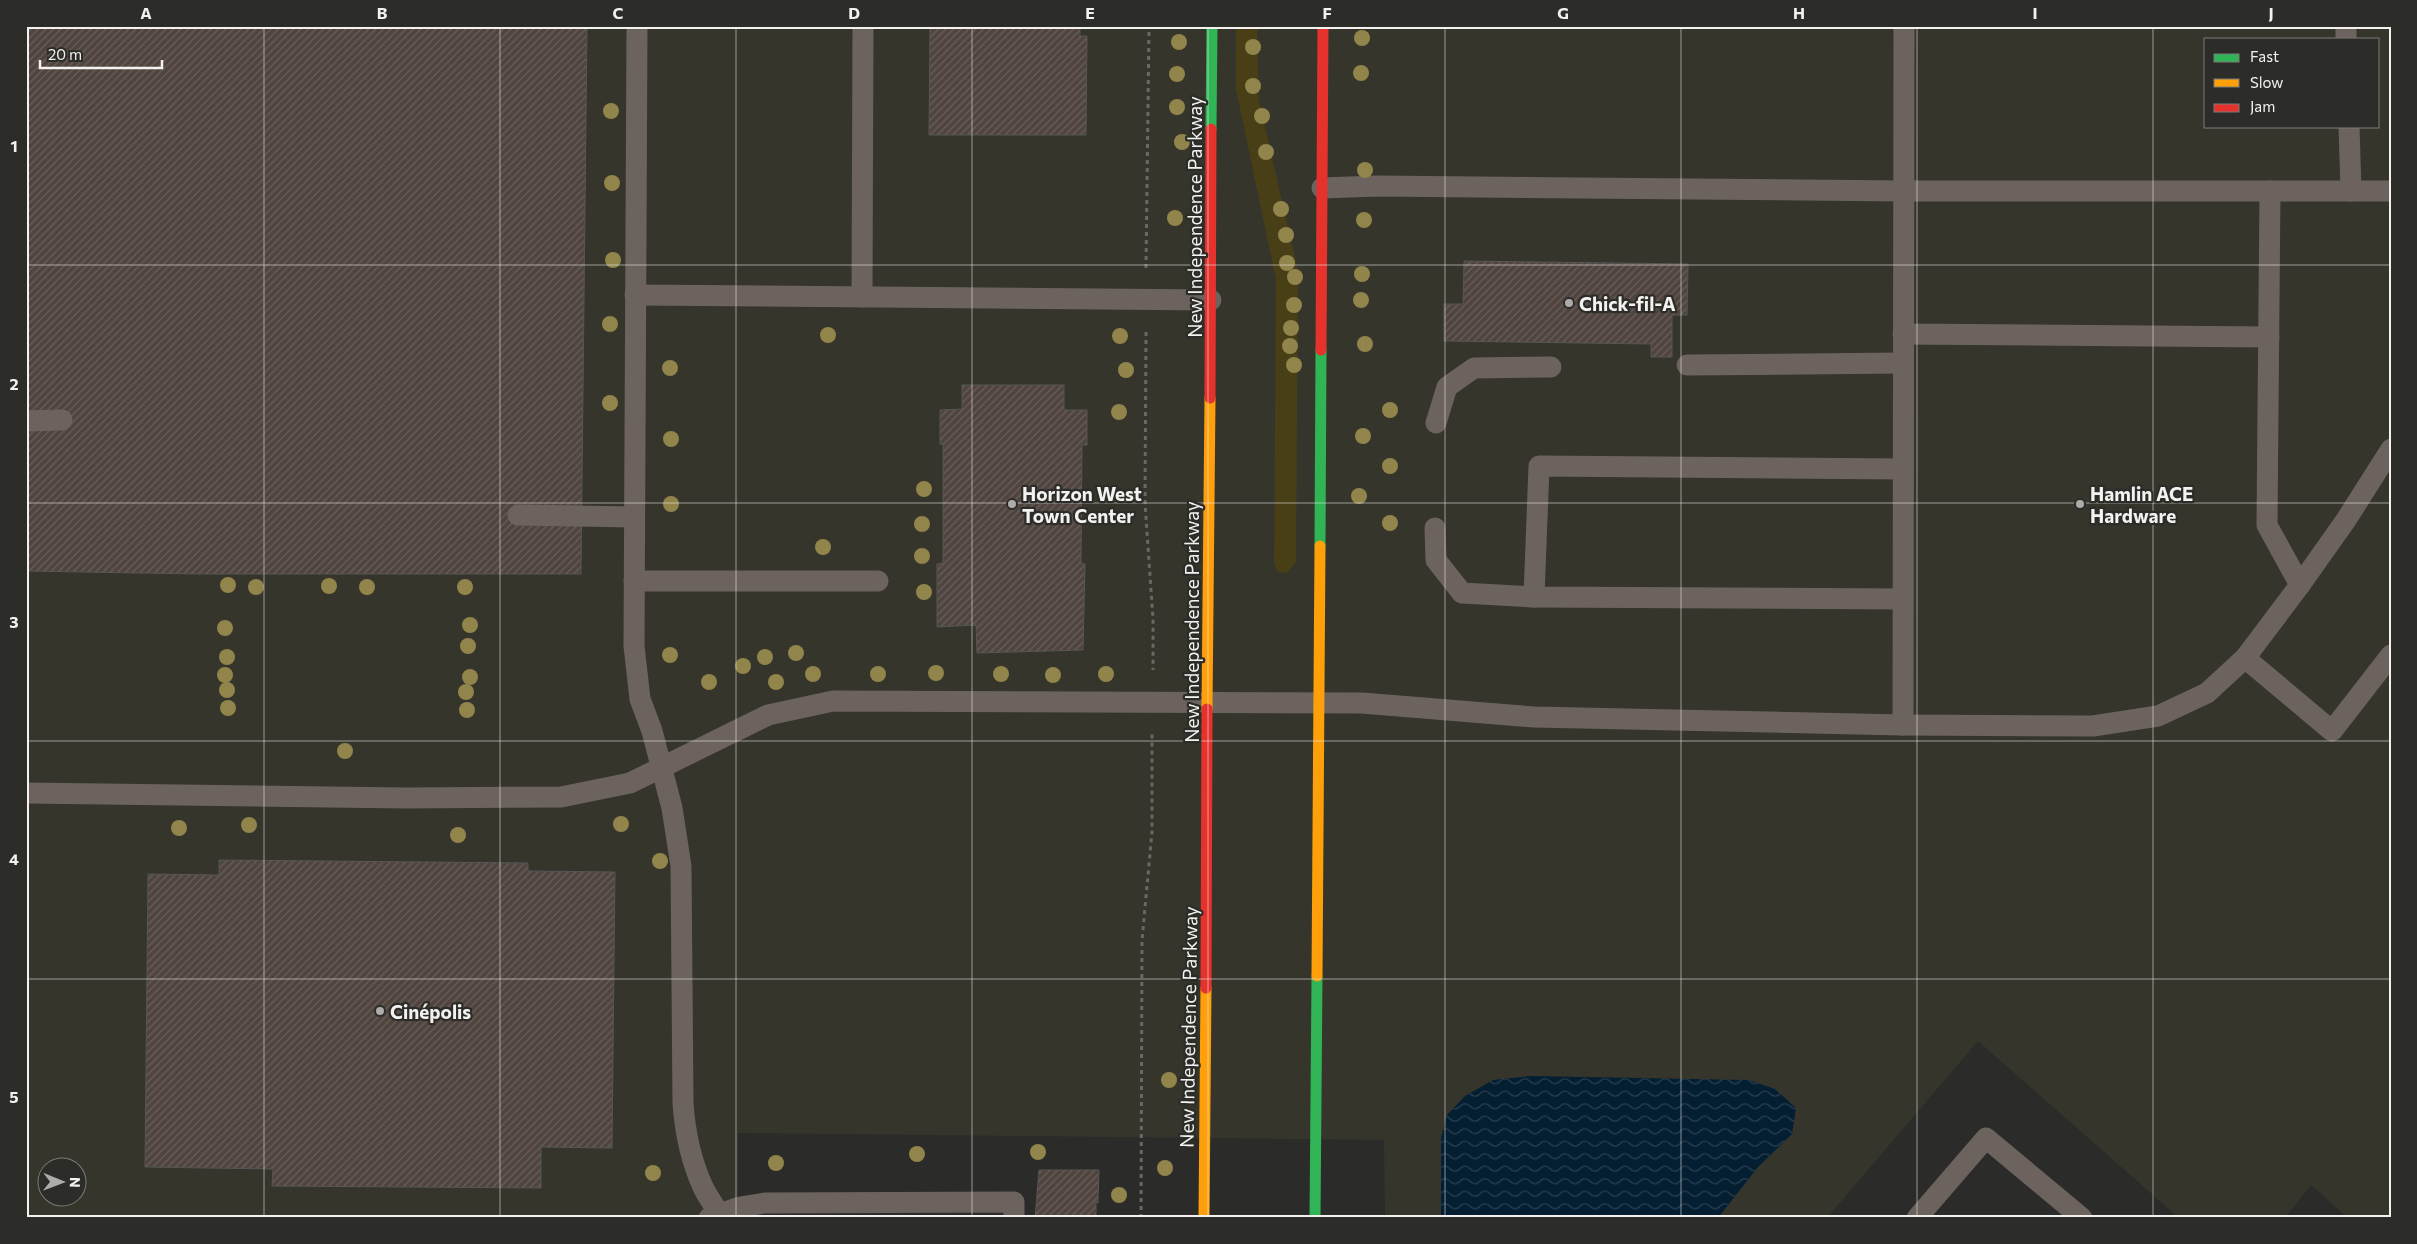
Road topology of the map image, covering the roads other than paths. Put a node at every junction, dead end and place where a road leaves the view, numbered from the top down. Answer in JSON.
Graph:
{"nodes":[{"id":1,"x":637,"y":26,"type":"edge"},
{"id":2,"x":863,"y":26,"type":"edge"},
{"id":3,"x":1212,"y":26,"type":"edge"},
{"id":4,"x":1323,"y":26,"type":"edge"},
{"id":5,"x":1904,"y":26,"type":"edge"},
{"id":6,"x":2349,"y":128,"type":"edge"},
{"id":7,"x":1322,"y":188,"type":"junction"},
{"id":8,"x":1903,"y":191,"type":"junction"},
{"id":9,"x":2270,"y":191,"type":"junction"},
{"id":10,"x":2351,"y":191,"type":"junction"},
{"id":11,"x":2391,"y":191,"type":"edge"},
{"id":12,"x":635,"y":295,"type":"junction"},
{"id":13,"x":862,"y":297,"type":"junction"},
{"id":14,"x":1211,"y":300,"type":"junction"},
{"id":15,"x":1903,"y":334,"type":"junction"},
{"id":16,"x":2269,"y":337,"type":"junction"},
{"id":17,"x":1902,"y":363,"type":"junction"},
{"id":18,"x":1687,"y":365,"type":"dead end"},
{"id":19,"x":1551,"y":367,"type":"dead end"},
{"id":20,"x":62,"y":420,"type":"dead end"},
{"id":21,"x":26,"y":421,"type":"edge"},
{"id":22,"x":1436,"y":422,"type":"dead end"},
{"id":23,"x":2391,"y":449,"type":"edge"},
{"id":24,"x":1903,"y":469,"type":"junction"},
{"id":25,"x":518,"y":515,"type":"dead end"},
{"id":26,"x":634,"y":517,"type":"junction"},
{"id":27,"x":1435,"y":528,"type":"dead end"},
{"id":28,"x":634,"y":581,"type":"junction"},
{"id":29,"x":878,"y":581,"type":"dead end"},
{"id":30,"x":2300,"y":585,"type":"junction"},
{"id":31,"x":1534,"y":597,"type":"junction"},
{"id":32,"x":1903,"y":599,"type":"junction"},
{"id":33,"x":2391,"y":656,"type":"edge"},
{"id":34,"x":2245,"y":658,"type":"junction"},
{"id":35,"x":1209,"y":701,"type":"junction"},
{"id":36,"x":1318,"y":703,"type":"junction"},
{"id":37,"x":1903,"y":725,"type":"junction"},
{"id":38,"x":662,"y":767,"type":"junction"},
{"id":39,"x":26,"y":793,"type":"edge"},
{"id":40,"x":716,"y":1217,"type":"edge"},
{"id":41,"x":1014,"y":1218,"type":"edge"},
{"id":42,"x":1204,"y":1218,"type":"edge"},
{"id":43,"x":1315,"y":1218,"type":"edge"},
{"id":44,"x":1917,"y":1218,"type":"edge"},
{"id":45,"x":2082,"y":1218,"type":"edge"}],
"edges":[{"from":1,"to":12,"type":"lane"},
{"from":2,"to":13,"type":"lane"},
{"from":3,"to":14,"type":"street","name":"New Independence Parkway"},
{"from":4,"to":7,"type":"street"},
{"from":5,"to":8,"type":"lane"},
{"from":6,"to":10,"type":"lane"},
{"from":7,"to":8,"type":"lane"},
{"from":7,"to":36,"type":"street"},
{"from":8,"to":9,"type":"lane"},
{"from":8,"to":15,"type":"lane"},
{"from":9,"to":10,"type":"lane"},
{"from":9,"to":16,"type":"lane"},
{"from":10,"to":11,"type":"lane"},
{"from":12,"to":13,"type":"lane"},
{"from":12,"to":26,"type":"lane"},
{"from":13,"to":14,"type":"lane"},
{"from":14,"to":35,"type":"street","name":"New Independence Parkway"},
{"from":15,"to":16,"type":"lane"},
{"from":15,"to":17,"type":"lane"},
{"from":16,"to":30,"type":"lane"},
{"from":17,"to":18,"type":"lane"},
{"from":17,"to":24,"type":"lane"},
{"from":19,"to":22,"type":"lane"},
{"from":20,"to":21,"type":"lane"},
{"from":23,"to":30,"type":"lane"},
{"from":24,"to":31,"type":"lane"},
{"from":24,"to":32,"type":"lane"},
{"from":25,"to":26,"type":"lane"},
{"from":26,"to":28,"type":"lane"},
{"from":27,"to":31,"type":"lane"},
{"from":28,"to":29,"type":"lane"},
{"from":28,"to":38,"type":"lane"},
{"from":30,"to":34,"type":"lane"},
{"from":31,"to":32,"type":"lane"},
{"from":32,"to":37,"type":"lane"},
{"from":33,"to":34,"type":"lane"},
{"from":34,"to":37,"type":"lane"},
{"from":35,"to":36,"type":"lane"},
{"from":35,"to":38,"type":"lane"},
{"from":35,"to":42,"type":"street","name":"New Independence Parkway"},
{"from":36,"to":37,"type":"lane"},
{"from":36,"to":43,"type":"street"},
{"from":38,"to":39,"type":"lane"},
{"from":38,"to":40,"type":"lane"},
{"from":40,"to":41,"type":"lane"},
{"from":44,"to":45,"type":"lane"}]}
